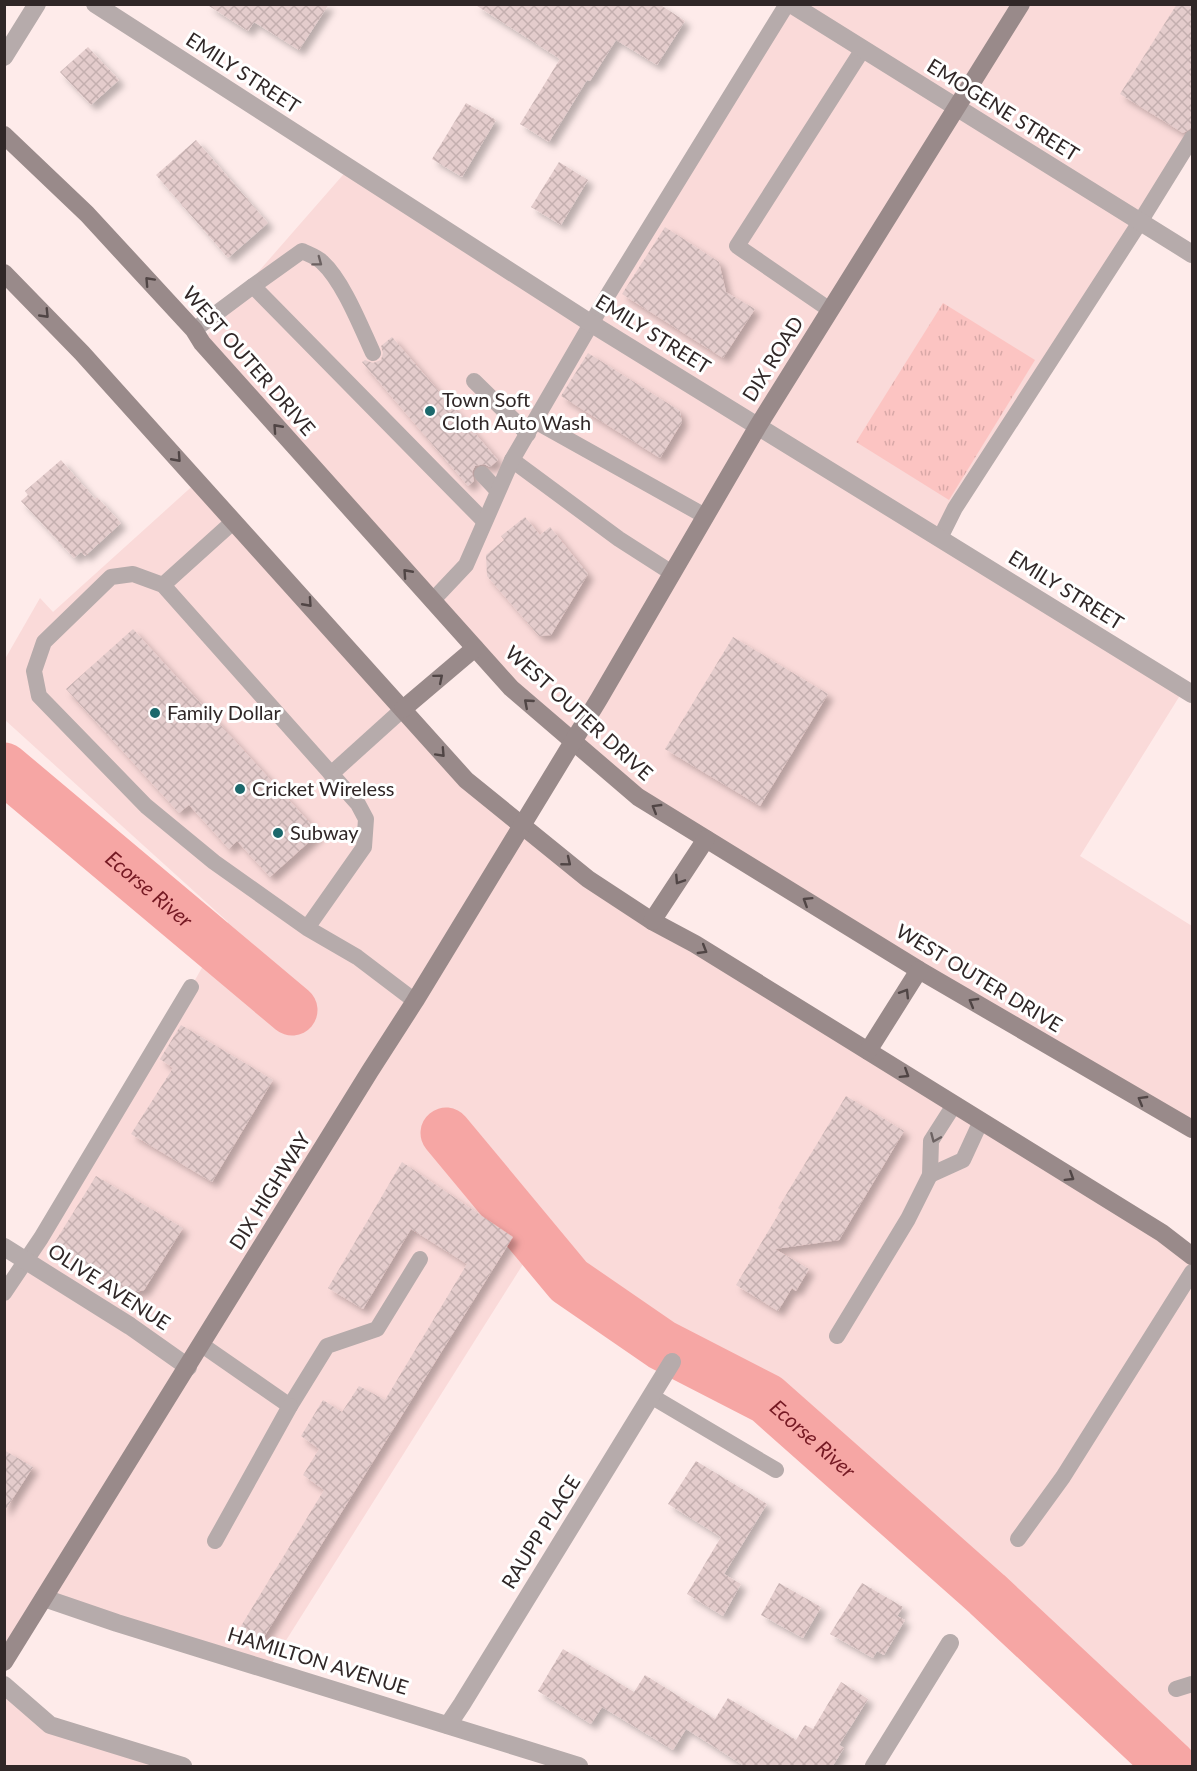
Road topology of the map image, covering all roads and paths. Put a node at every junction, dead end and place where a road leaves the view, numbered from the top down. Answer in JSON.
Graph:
{"nodes":[{"id":1,"x":37,"y":4,"type":"edge"},
{"id":2,"x":95,"y":4,"type":"edge"},
{"id":3,"x":789,"y":4,"type":"edge"},
{"id":4,"x":1021,"y":4,"type":"edge"},
{"id":5,"x":863,"y":50,"type":"junction"},
{"id":6,"x":4,"y":57,"type":"edge"},
{"id":7,"x":956,"y":107,"type":"junction"},
{"id":8,"x":4,"y":135,"type":"edge"},
{"id":9,"x":1192,"y":138,"type":"edge"},
{"id":10,"x":1140,"y":222,"type":"junction"},
{"id":11,"x":1192,"y":254,"type":"edge"},
{"id":12,"x":4,"y":273,"type":"edge"},
{"id":13,"x":253,"y":286,"type":"junction"},
{"id":14,"x":830,"y":310,"type":"junction"},
{"id":15,"x":592,"y":324,"type":"junction"},
{"id":16,"x":194,"y":330,"type":"junction"},
{"id":17,"x":373,"y":353,"type":"dead end"},
{"id":18,"x":474,"y":381,"type":"dead end"},
{"id":19,"x":758,"y":426,"type":"junction"},
{"id":20,"x":532,"y":427,"type":"junction"},
{"id":21,"x":512,"y":460,"type":"junction"},
{"id":22,"x":482,"y":474,"type":"dead end"},
{"id":23,"x":497,"y":490,"type":"junction"},
{"id":24,"x":705,"y":516,"type":"junction"},
{"id":25,"x":234,"y":521,"type":"junction"},
{"id":26,"x":484,"y":521,"type":"junction"},
{"id":27,"x":940,"y":538,"type":"junction"},
{"id":28,"x":672,"y":573,"type":"junction"},
{"id":29,"x":163,"y":585,"type":"junction"},
{"id":30,"x":432,"y":601,"type":"junction"},
{"id":31,"x":475,"y":648,"type":"junction"},
{"id":32,"x":1192,"y":694,"type":"edge"},
{"id":33,"x":403,"y":709,"type":"junction"},
{"id":34,"x":572,"y":742,"type":"junction"},
{"id":35,"x":332,"y":774,"type":"junction"},
{"id":36,"x":522,"y":826,"type":"junction"},
{"id":37,"x":706,"y":839,"type":"junction"},
{"id":38,"x":652,"y":921,"type":"junction"},
{"id":39,"x":307,"y":928,"type":"junction"},
{"id":40,"x":920,"y":970,"type":"junction"},
{"id":41,"x":192,"y":987,"type":"dead end"},
{"id":42,"x":415,"y":1001,"type":"junction"},
{"id":43,"x":868,"y":1051,"type":"junction"},
{"id":44,"x":954,"y":1105,"type":"junction"},
{"id":45,"x":981,"y":1121,"type":"junction"},
{"id":46,"x":1192,"y":1129,"type":"edge"},
{"id":47,"x":930,"y":1175,"type":"junction"},
{"id":48,"x":4,"y":1246,"type":"edge"},
{"id":49,"x":1192,"y":1256,"type":"edge"},
{"id":50,"x":420,"y":1259,"type":"dead end"},
{"id":51,"x":26,"y":1260,"type":"junction"},
{"id":52,"x":1192,"y":1272,"type":"edge"},
{"id":53,"x":4,"y":1293,"type":"edge"},
{"id":54,"x":837,"y":1336,"type":"dead end"},
{"id":55,"x":202,"y":1345,"type":"junction"},
{"id":56,"x":672,"y":1362,"type":"dead end"},
{"id":57,"x":188,"y":1367,"type":"junction"},
{"id":58,"x":651,"y":1396,"type":"junction"},
{"id":59,"x":290,"y":1406,"type":"junction"},
{"id":60,"x":776,"y":1470,"type":"dead end"},
{"id":61,"x":1018,"y":1539,"type":"dead end"},
{"id":62,"x":215,"y":1541,"type":"dead end"},
{"id":63,"x":44,"y":1598,"type":"junction"},
{"id":64,"x":950,"y":1643,"type":"dead end"},
{"id":65,"x":4,"y":1662,"type":"edge"},
{"id":66,"x":1192,"y":1684,"type":"edge"},
{"id":67,"x":4,"y":1685,"type":"edge"},
{"id":68,"x":1176,"y":1689,"type":"dead end"},
{"id":69,"x":448,"y":1725,"type":"junction"},
{"id":70,"x":183,"y":1767,"type":"edge"},
{"id":71,"x":579,"y":1767,"type":"edge"},
{"id":72,"x":874,"y":1767,"type":"edge"}],
"edges":[{"from":1,"to":6,"type":"street"},
{"from":2,"to":15,"type":"street","name":"EMILY STREET"},
{"from":3,"to":5,"type":"street","name":"EMOGENE STREET"},
{"from":3,"to":15,"type":"lane"},
{"from":4,"to":7,"type":"main road","name":"DIX ROAD"},
{"from":5,"to":7,"type":"street","name":"EMOGENE STREET"},
{"from":5,"to":14,"type":"lane"},
{"from":7,"to":10,"type":"street","name":"EMOGENE STREET"},
{"from":7,"to":14,"type":"main road","name":"DIX ROAD"},
{"from":16,"to":8,"type":"main road","name":"WEST OUTER DRIVE","one_way":true},
{"from":9,"to":10,"type":"lane"},
{"from":10,"to":11,"type":"street","name":"EMOGENE STREET"},
{"from":10,"to":27,"type":"lane"},
{"from":12,"to":25,"type":"main road","one_way":true},
{"from":13,"to":16,"type":"lane"},
{"from":13,"to":17,"type":"lane","one_way":true},
{"from":13,"to":26,"type":"lane"},
{"from":14,"to":19,"type":"main road","name":"DIX ROAD"},
{"from":15,"to":19,"type":"street","name":"EMILY STREET"},
{"from":15,"to":20,"type":"lane"},
{"from":30,"to":16,"type":"main road","name":"WEST OUTER DRIVE","one_way":true},
{"from":18,"to":20,"type":"lane"},
{"from":19,"to":24,"type":"main road","name":"DIX ROAD"},
{"from":19,"to":27,"type":"street","name":"EMILY STREET"},
{"from":20,"to":21,"type":"lane"},
{"from":20,"to":24,"type":"lane"},
{"from":21,"to":23,"type":"lane"},
{"from":21,"to":28,"type":"lane"},
{"from":22,"to":23,"type":"lane"},
{"from":23,"to":26,"type":"lane"},
{"from":24,"to":28,"type":"main road","name":"DIX ROAD"},
{"from":25,"to":29,"type":"lane"},
{"from":25,"to":33,"type":"main road","one_way":true},
{"from":26,"to":30,"type":"lane"},
{"from":27,"to":32,"type":"street","name":"EMILY STREET"},
{"from":28,"to":34,"type":"main road","name":"DIX ROAD"},
{"from":29,"to":35,"type":"lane"},
{"from":29,"to":39,"type":"lane"},
{"from":30,"to":31,"type":"main road","name":"WEST OUTER DRIVE"},
{"from":33,"to":31,"type":"main road","one_way":true},
{"from":34,"to":31,"type":"main road","name":"WEST OUTER DRIVE","one_way":true},
{"from":33,"to":35,"type":"lane"},
{"from":33,"to":36,"type":"main road","one_way":true},
{"from":34,"to":36,"type":"main road","name":"DIX HIGHWAY"},
{"from":37,"to":34,"type":"main road","name":"WEST OUTER DRIVE","one_way":true},
{"from":35,"to":39,"type":"lane"},
{"from":36,"to":38,"type":"main road","one_way":true},
{"from":36,"to":42,"type":"main road","name":"DIX HIGHWAY"},
{"from":37,"to":38,"type":"main road","one_way":true},
{"from":40,"to":37,"type":"main road","name":"WEST OUTER DRIVE","one_way":true},
{"from":38,"to":43,"type":"main road","one_way":true},
{"from":39,"to":42,"type":"lane"},
{"from":43,"to":40,"type":"main road","one_way":true},
{"from":46,"to":40,"type":"main road","name":"WEST OUTER DRIVE","one_way":true},
{"from":41,"to":51,"type":"lane"},
{"from":42,"to":55,"type":"main road","name":"DIX HIGHWAY"},
{"from":43,"to":44,"type":"main road","one_way":true},
{"from":44,"to":45,"type":"main road"},
{"from":44,"to":47,"type":"lane","one_way":true},
{"from":45,"to":47,"type":"lane"},
{"from":45,"to":49,"type":"main road","one_way":true},
{"from":47,"to":54,"type":"lane"},
{"from":48,"to":51,"type":"street","name":"OLIVE AVENUE"},
{"from":50,"to":59,"type":"lane"},
{"from":51,"to":53,"type":"lane"},
{"from":51,"to":57,"type":"street","name":"OLIVE AVENUE"},
{"from":52,"to":61,"type":"lane"},
{"from":55,"to":57,"type":"main road","name":"DIX HIGHWAY"},
{"from":55,"to":59,"type":"lane"},
{"from":56,"to":58,"type":"street","name":"RAUPP PLACE"},
{"from":57,"to":63,"type":"main road","name":"DIX HIGHWAY"},
{"from":58,"to":60,"type":"lane"},
{"from":58,"to":69,"type":"street","name":"RAUPP PLACE"},
{"from":59,"to":62,"type":"lane"},
{"from":63,"to":65,"type":"main road","name":"DIX HIGHWAY"},
{"from":63,"to":69,"type":"street","name":"HAMILTON AVENUE"},
{"from":64,"to":72,"type":"street"},
{"from":66,"to":68,"type":"lane"},
{"from":67,"to":70,"type":"street"},
{"from":69,"to":71,"type":"street","name":"HAMILTON AVENUE"}]}
